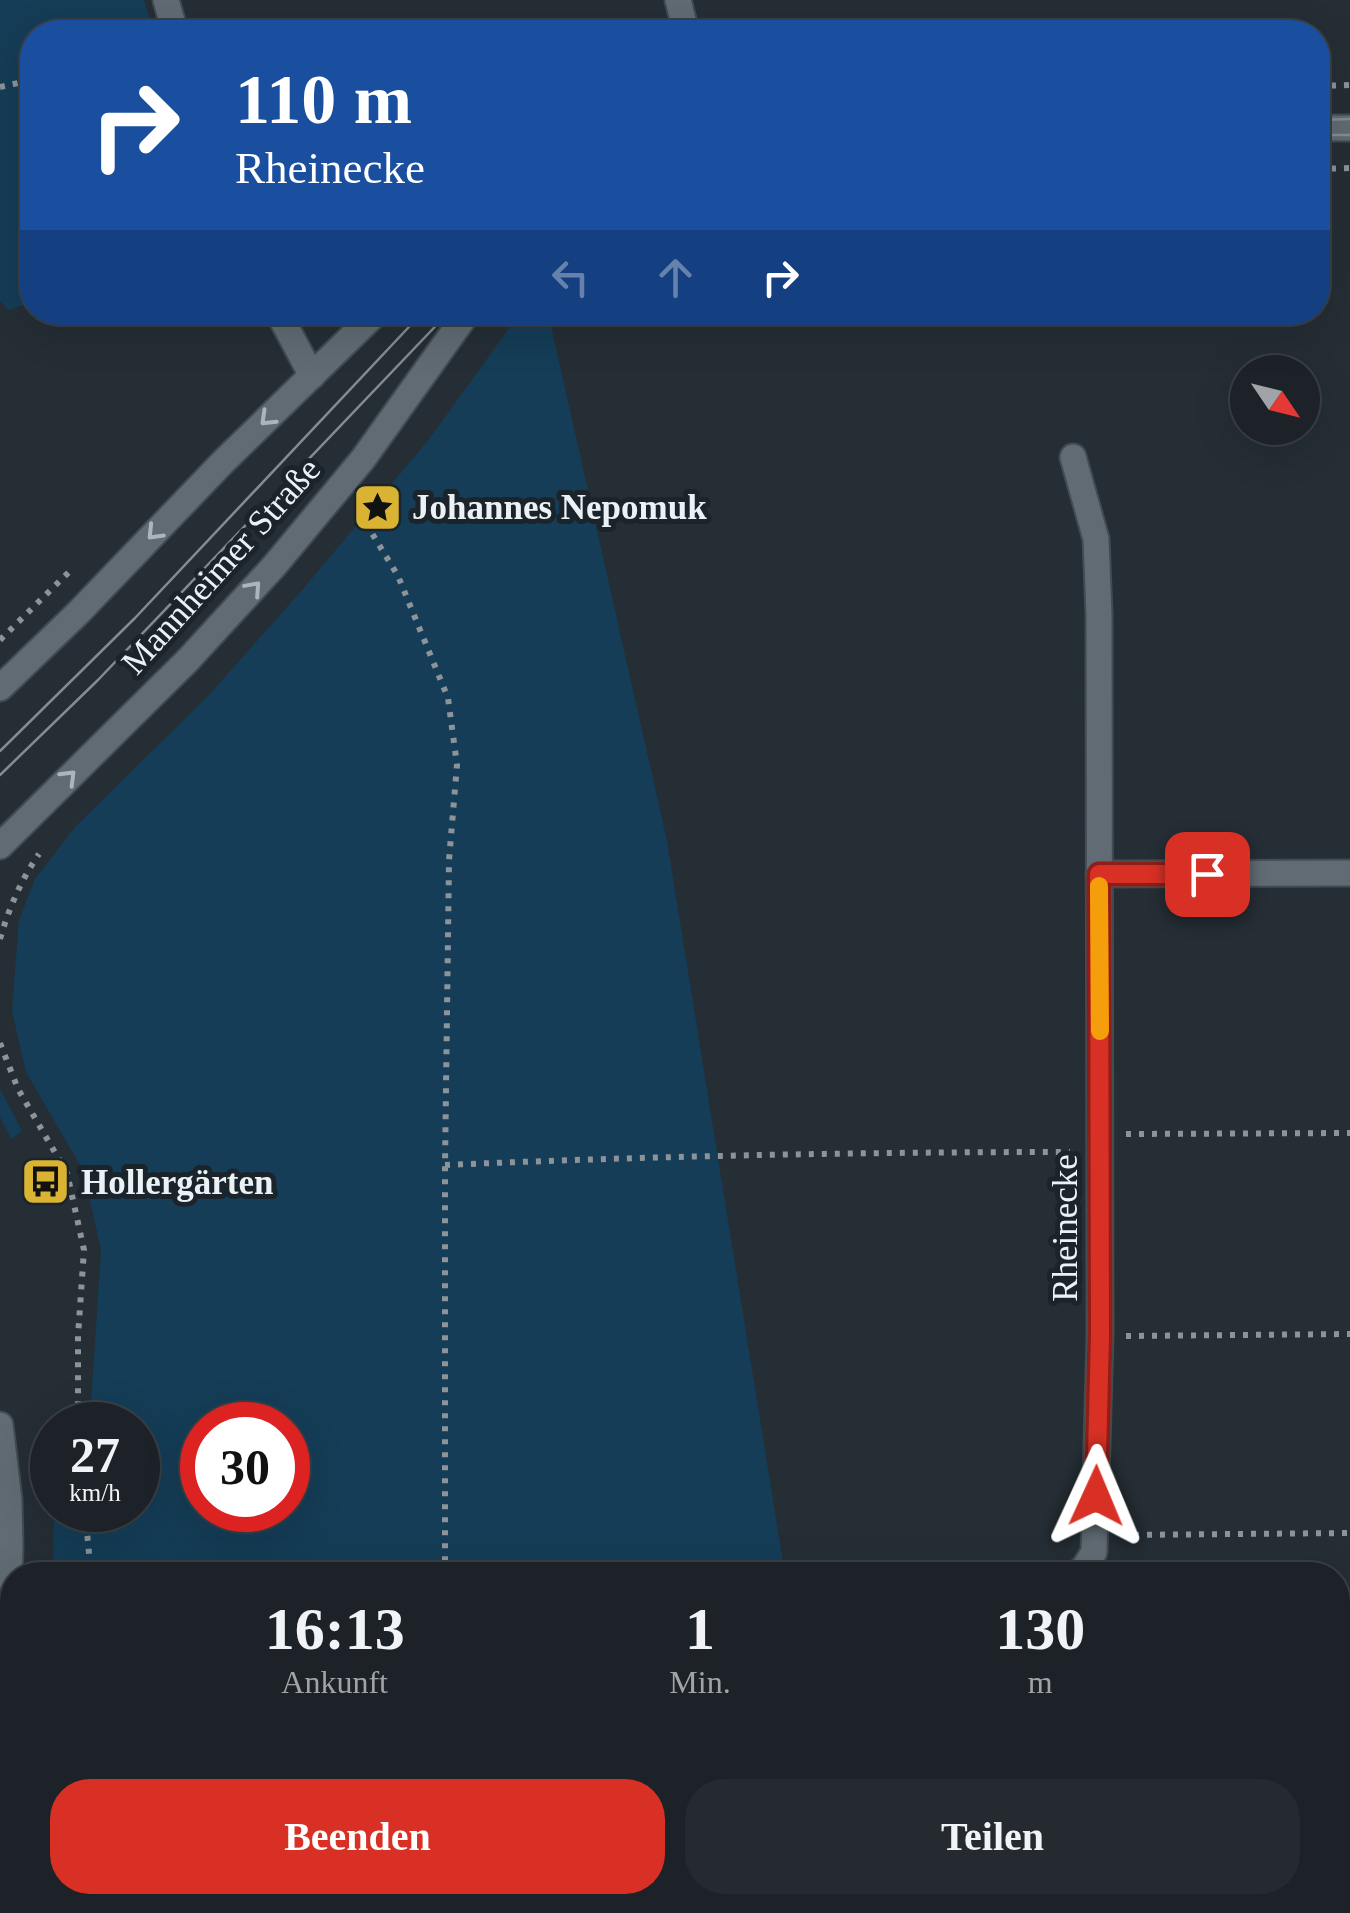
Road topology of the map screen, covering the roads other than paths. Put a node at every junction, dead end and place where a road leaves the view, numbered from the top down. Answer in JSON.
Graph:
{"nodes":[{"id":1,"x":285,"y":325,"type":"edge"},
{"id":2,"x":364,"y":325,"type":"edge"},
{"id":3,"x":459,"y":325,"type":"edge"},
{"id":4,"x":312,"y":376,"type":"junction"},
{"id":5,"x":1073,"y":458,"type":"dead end"},
{"id":6,"x":0,"y":688,"type":"edge"},
{"id":7,"x":0,"y":846,"type":"edge"},
{"id":8,"x":1350,"y":873,"type":"edge"},
{"id":9,"x":1099,"y":874,"type":"junction"},
{"id":10,"x":0,"y":1425,"type":"edge"},
{"id":11,"x":10,"y":1562,"type":"edge"},
{"id":12,"x":1088,"y":1562,"type":"edge"}],
"edges":[{"from":1,"to":4,"type":"street"},
{"from":2,"to":4,"type":"street","name":"Mannheimer Straße"},
{"from":7,"to":3,"type":"street","name":"Mannheimer Straße","one_way":true},
{"from":4,"to":6,"type":"street","name":"Mannheimer Straße","one_way":true},
{"from":5,"to":9,"type":"street","name":"Rheinecke"},
{"from":8,"to":9,"type":"street"},
{"from":9,"to":12,"type":"street","name":"Rheinecke"},
{"from":10,"to":11,"type":"street"}]}
